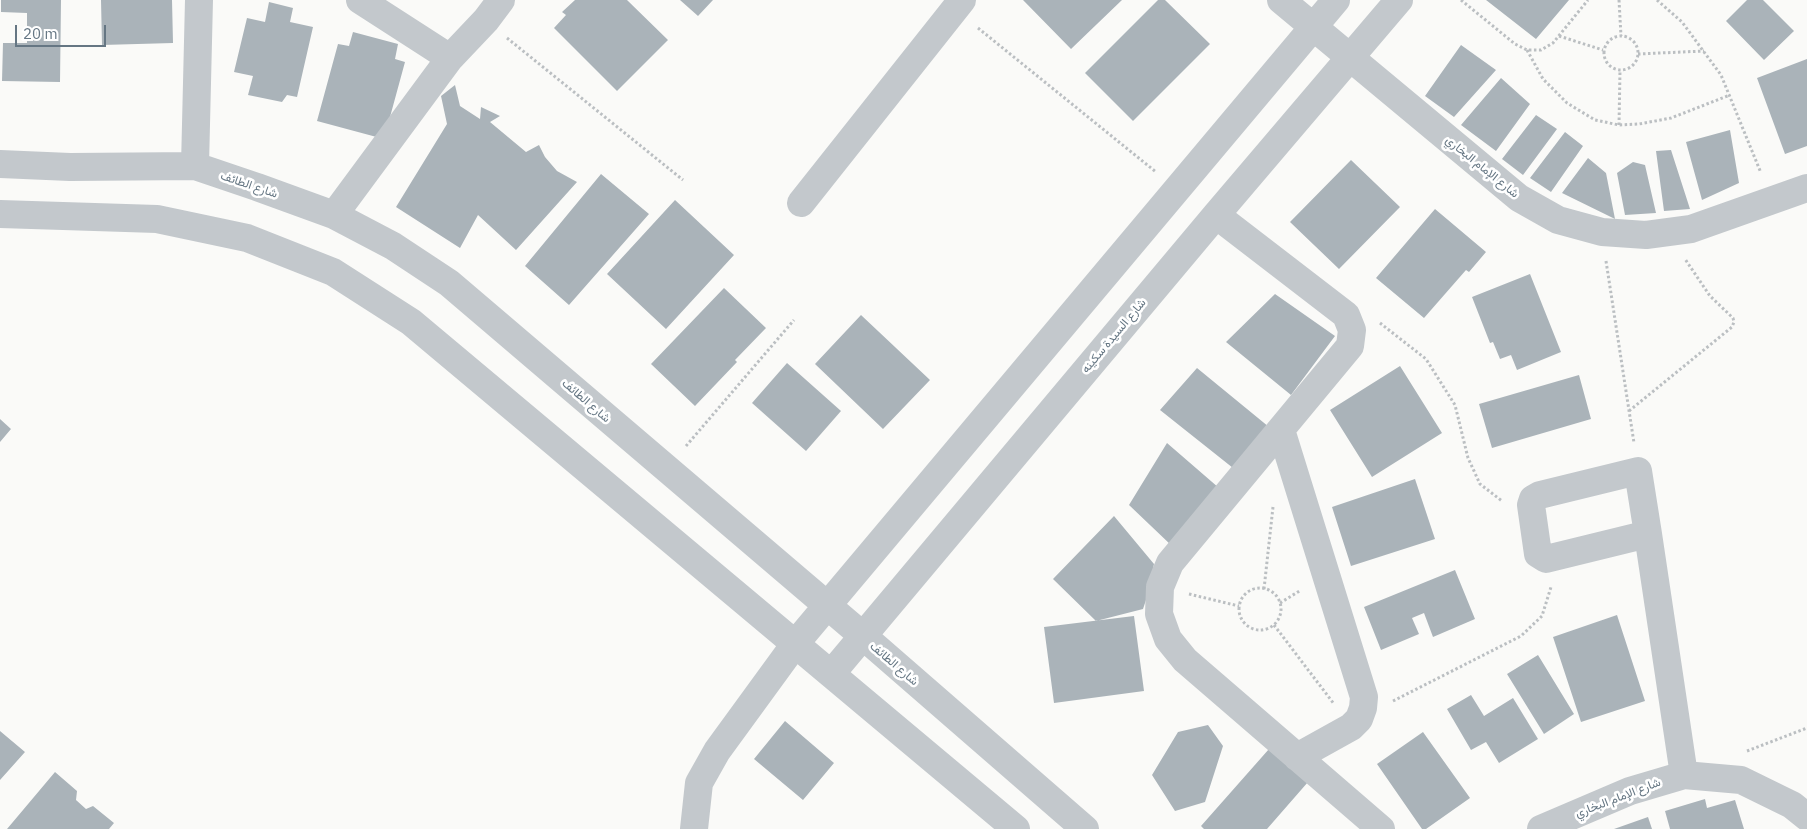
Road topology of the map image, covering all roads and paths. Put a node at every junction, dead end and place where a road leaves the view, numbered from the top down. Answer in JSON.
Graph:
{"nodes":[{"id":1,"x":199,"y":0,"type":"edge"},
{"id":2,"x":360,"y":0,"type":"edge"},
{"id":3,"x":1281,"y":0,"type":"edge"},
{"id":4,"x":1336,"y":0,"type":"edge"},
{"id":5,"x":1400,"y":0,"type":"edge"},
{"id":6,"x":1461,"y":0,"type":"edge"},
{"id":7,"x":1588,"y":0,"type":"edge"},
{"id":8,"x":1619,"y":0,"type":"edge"},
{"id":9,"x":1658,"y":0,"type":"edge"},
{"id":10,"x":954,"y":3,"type":"edge"},
{"id":11,"x":493,"y":10,"type":"edge"},
{"id":12,"x":1314,"y":27,"type":"junction"},
{"id":13,"x":1559,"y":36,"type":"junction"},
{"id":14,"x":1621,"y":36,"type":"junction"},
{"id":15,"x":1527,"y":50,"type":"junction"},
{"id":16,"x":1604,"y":50,"type":"junction"},
{"id":17,"x":1704,"y":51,"type":"junction"},
{"id":18,"x":1638,"y":54,"type":"junction"},
{"id":19,"x":450,"y":58,"type":"junction"},
{"id":20,"x":1351,"y":58,"type":"junction"},
{"id":21,"x":1620,"y":70,"type":"junction"},
{"id":22,"x":1730,"y":95,"type":"junction"},
{"id":23,"x":1619,"y":125,"type":"junction"},
{"id":24,"x":0,"y":164,"type":"edge"},
{"id":25,"x":195,"y":166,"type":"junction"},
{"id":26,"x":682,"y":180,"type":"dead end"},
{"id":27,"x":1807,"y":188,"type":"edge"},
{"id":28,"x":1177,"y":189,"type":"junction"},
{"id":29,"x":1772,"y":200,"type":"junction"},
{"id":30,"x":801,"y":203,"type":"dead end"},
{"id":31,"x":0,"y":214,"type":"edge"},
{"id":32,"x":334,"y":215,"type":"junction"},
{"id":33,"x":1216,"y":215,"type":"junction"},
{"id":34,"x":1671,"y":231,"type":"junction"},
{"id":35,"x":1602,"y":232,"type":"junction"},
{"id":36,"x":794,"y":320,"type":"dead end"},
{"id":37,"x":1375,"y":321,"type":"dead end"},
{"id":38,"x":1629,"y":411,"type":"junction"},
{"id":39,"x":1281,"y":430,"type":"junction"},
{"id":40,"x":666,"y":469,"type":"junction"},
{"id":41,"x":1638,"y":471,"type":"junction"},
{"id":42,"x":1531,"y":505,"type":"junction"},
{"id":43,"x":1648,"y":534,"type":"junction"},
{"id":44,"x":1546,"y":559,"type":"junction"},
{"id":45,"x":1160,"y":587,"type":"junction"},
{"id":46,"x":827,"y":606,"type":"junction"},
{"id":47,"x":1240,"y":606,"type":"junction"},
{"id":48,"x":1274,"y":625,"type":"junction"},
{"id":49,"x":863,"y":636,"type":"junction"},
{"id":50,"x":795,"y":644,"type":"junction"},
{"id":51,"x":831,"y":674,"type":"junction"},
{"id":52,"x":1355,"y":723,"type":"junction"},
{"id":53,"x":1297,"y":756,"type":"junction"},
{"id":54,"x":1684,"y":775,"type":"junction"},
{"id":55,"x":1807,"y":817,"type":"edge"},
{"id":56,"x":694,"y":829,"type":"edge"},
{"id":57,"x":1016,"y":829,"type":"edge"},
{"id":58,"x":1085,"y":829,"type":"edge"},
{"id":59,"x":1381,"y":829,"type":"edge"},
{"id":60,"x":1541,"y":829,"type":"edge"}],
"edges":[{"from":1,"to":25,"type":"street"},
{"from":2,"to":19,"type":"street"},
{"from":3,"to":12,"type":"street","name":"شارع الإمام البخاري"},
{"from":4,"to":12,"type":"street"},
{"from":5,"to":20,"type":"street","name":"شارع السيدة سكينه"},
{"from":6,"to":15,"type":"path"},
{"from":7,"to":13,"type":"path"},
{"from":8,"to":14,"type":"path"},
{"from":9,"to":17,"type":"path"},
{"from":10,"to":28,"type":"path"},
{"from":10,"to":30,"type":"street"},
{"from":11,"to":19,"type":"street"},
{"from":11,"to":26,"type":"path"},
{"from":12,"to":20,"type":"street","name":"شارع الإمام البخاري"},
{"from":12,"to":28,"type":"street"},
{"from":13,"to":15,"type":"path"},
{"from":13,"to":16,"type":"path"},
{"from":14,"to":16,"type":"path"},
{"from":14,"to":18,"type":"path"},
{"from":15,"to":23,"type":"path"},
{"from":16,"to":21,"type":"path"},
{"from":17,"to":18,"type":"path"},
{"from":17,"to":22,"type":"path"},
{"from":18,"to":21,"type":"path"},
{"from":19,"to":32,"type":"street"},
{"from":20,"to":33,"type":"street","name":"شارع السيدة سكينه"},
{"from":20,"to":35,"type":"street","name":"شارع الإمام البخاري"},
{"from":21,"to":23,"type":"path"},
{"from":22,"to":23,"type":"path"},
{"from":22,"to":29,"type":"path"},
{"from":24,"to":25,"type":"street","name":"شارع الطائف"},
{"from":25,"to":32,"type":"street","name":"شارع الطائف"},
{"from":27,"to":29,"type":"street","name":"شارع الإمام البخاري"},
{"from":28,"to":46,"type":"street"},
{"from":29,"to":34,"type":"street","name":"شارع الإمام البخاري"},
{"from":31,"to":50,"type":"street"},
{"from":32,"to":40,"type":"street","name":"شارع الطائف"},
{"from":33,"to":39,"type":"street"},
{"from":33,"to":49,"type":"street","name":"شارع السيدة سكينه"},
{"from":34,"to":35,"type":"street","name":"شارع الإمام البخاري"},
{"from":34,"to":38,"type":"path"},
{"from":35,"to":38,"type":"path"},
{"from":36,"to":40,"type":"path"},
{"from":37,"to":42,"type":"path"},
{"from":38,"to":41,"type":"path"},
{"from":39,"to":45,"type":"street"},
{"from":39,"to":52,"type":"street"},
{"from":40,"to":46,"type":"street","name":"شارع الطائف"},
{"from":41,"to":42,"type":"street"},
{"from":41,"to":43,"type":"street"},
{"from":42,"to":44,"type":"street"},
{"from":43,"to":44,"type":"street"},
{"from":43,"to":54,"type":"street"},
{"from":44,"to":52,"type":"path"},
{"from":45,"to":47,"type":"path"},
{"from":45,"to":53,"type":"street"},
{"from":46,"to":49,"type":"street","name":"شارع الطائف"},
{"from":46,"to":50,"type":"street"},
{"from":47,"to":48,"type":"path"},
{"from":47,"to":48,"type":"path"},
{"from":48,"to":52,"type":"path"},
{"from":49,"to":51,"type":"street","name":"شارع السيدة سكينه"},
{"from":49,"to":58,"type":"street","name":"شارع الطائف"},
{"from":50,"to":51,"type":"street"},
{"from":50,"to":56,"type":"street"},
{"from":51,"to":57,"type":"street"},
{"from":52,"to":53,"type":"street"},
{"from":53,"to":59,"type":"street"},
{"from":54,"to":55,"type":"street","name":"شارع الإمام البخاري"},
{"from":54,"to":60,"type":"street","name":"شارع الإمام البخاري"}]}
